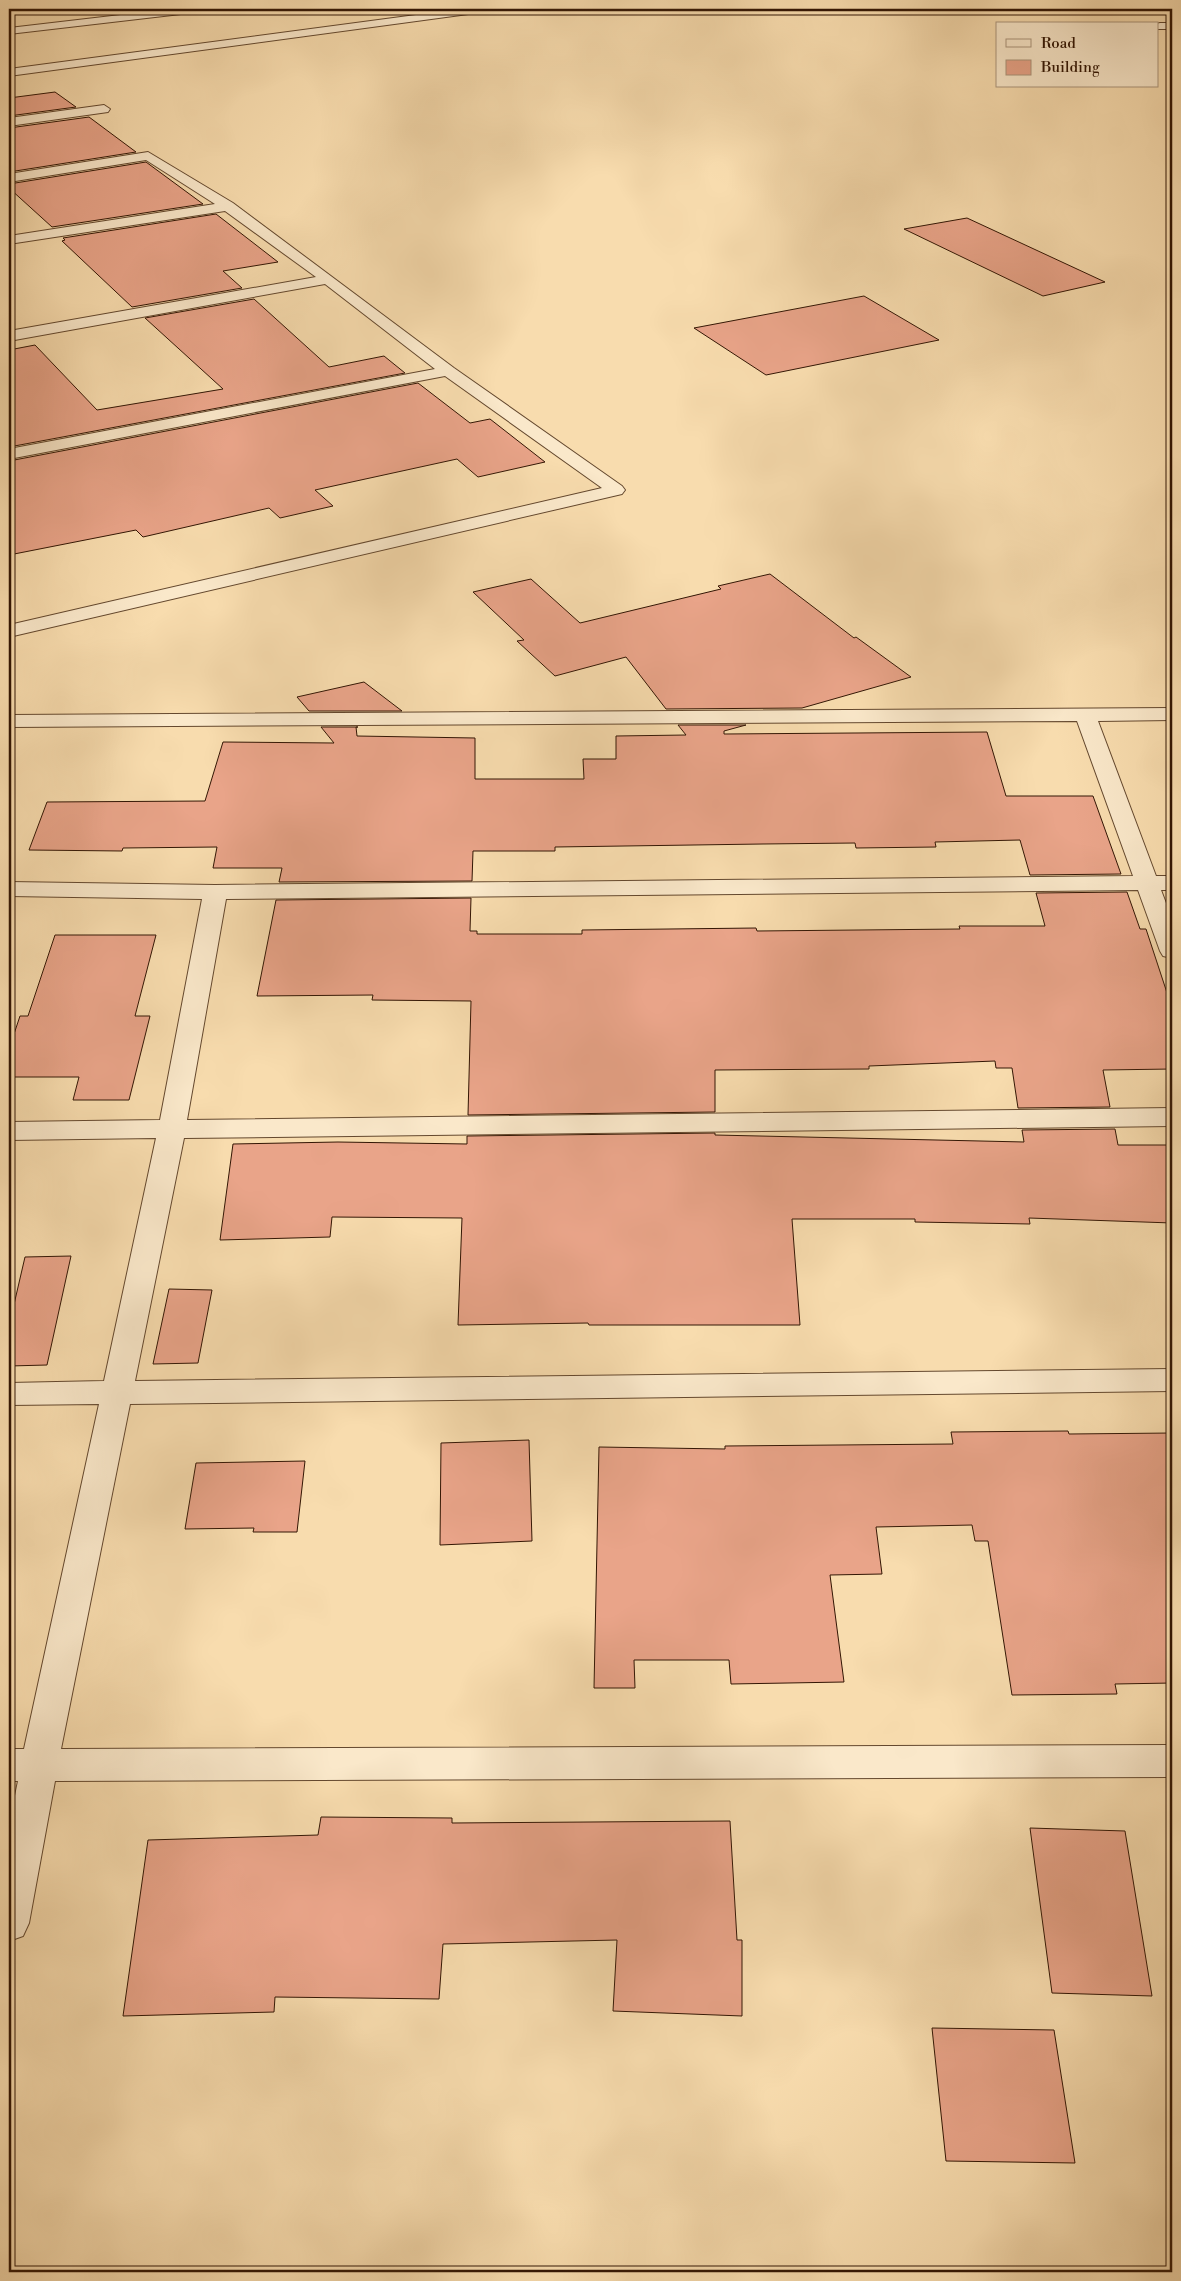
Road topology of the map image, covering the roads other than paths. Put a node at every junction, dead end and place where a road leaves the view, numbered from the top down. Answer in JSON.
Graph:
{"nodes":[{"id":1,"x":198,"y":9,"type":"edge"},
{"id":2,"x":483,"y":9,"type":"edge"},
{"id":3,"x":1160,"y":26,"type":"dead end"},
{"id":4,"x":1172,"y":26,"type":"edge"},
{"id":5,"x":9,"y":31,"type":"edge"},
{"id":6,"x":16,"y":60,"type":"dead end"},
{"id":7,"x":31,"y":70,"type":"junction"},
{"id":8,"x":9,"y":73,"type":"edge"},
{"id":9,"x":104,"y":109,"type":"dead end"},
{"id":10,"x":9,"y":122,"type":"edge"},
{"id":11,"x":9,"y":178,"type":"edge"},
{"id":12,"x":228,"y":206,"type":"junction"},
{"id":13,"x":9,"y":240,"type":"edge"},
{"id":14,"x":328,"y":278,"type":"junction"},
{"id":15,"x":9,"y":336,"type":"edge"},
{"id":16,"x":448,"y":371,"type":"junction"},
{"id":17,"x":9,"y":454,"type":"edge"},
{"id":18,"x":9,"y":631,"type":"edge"},
{"id":19,"x":1172,"y":714,"type":"edge"},
{"id":20,"x":1085,"y":715,"type":"junction"},
{"id":21,"x":9,"y":721,"type":"edge"},
{"id":22,"x":1147,"y":883,"type":"junction"},
{"id":23,"x":1172,"y":883,"type":"edge"},
{"id":24,"x":9,"y":890,"type":"edge"},
{"id":25,"x":215,"y":892,"type":"junction"},
{"id":26,"x":1172,"y":951,"type":"edge"},
{"id":27,"x":1172,"y":1117,"type":"edge"},
{"id":28,"x":172,"y":1129,"type":"junction"},
{"id":29,"x":9,"y":1131,"type":"edge"},
{"id":30,"x":1172,"y":1380,"type":"edge"},
{"id":31,"x":117,"y":1393,"type":"junction"},
{"id":32,"x":9,"y":1394,"type":"edge"},
{"id":33,"x":1172,"y":1761,"type":"edge"},
{"id":34,"x":24,"y":1765,"type":"edge"},
{"id":35,"x":9,"y":1923,"type":"edge"}],
"edges":[{"from":1,"to":5,"type":"street"},
{"from":2,"to":7,"type":"street"},
{"from":3,"to":4,"type":"street"},
{"from":6,"to":7,"type":"street"},
{"from":7,"to":8,"type":"street"},
{"from":9,"to":10,"type":"street"},
{"from":11,"to":12,"type":"street"},
{"from":12,"to":13,"type":"street"},
{"from":12,"to":14,"type":"street"},
{"from":14,"to":15,"type":"street"},
{"from":14,"to":16,"type":"street"},
{"from":16,"to":17,"type":"street"},
{"from":16,"to":18,"type":"street"},
{"from":19,"to":20,"type":"street"},
{"from":20,"to":21,"type":"street"},
{"from":20,"to":22,"type":"street"},
{"from":22,"to":23,"type":"street"},
{"from":22,"to":25,"type":"street"},
{"from":22,"to":26,"type":"street"},
{"from":24,"to":25,"type":"street"},
{"from":25,"to":28,"type":"street"},
{"from":27,"to":28,"type":"street"},
{"from":28,"to":29,"type":"street"},
{"from":28,"to":31,"type":"street"},
{"from":30,"to":31,"type":"street"},
{"from":31,"to":32,"type":"street"},
{"from":31,"to":34,"type":"street"},
{"from":33,"to":34,"type":"street"},
{"from":34,"to":35,"type":"street"}]}
